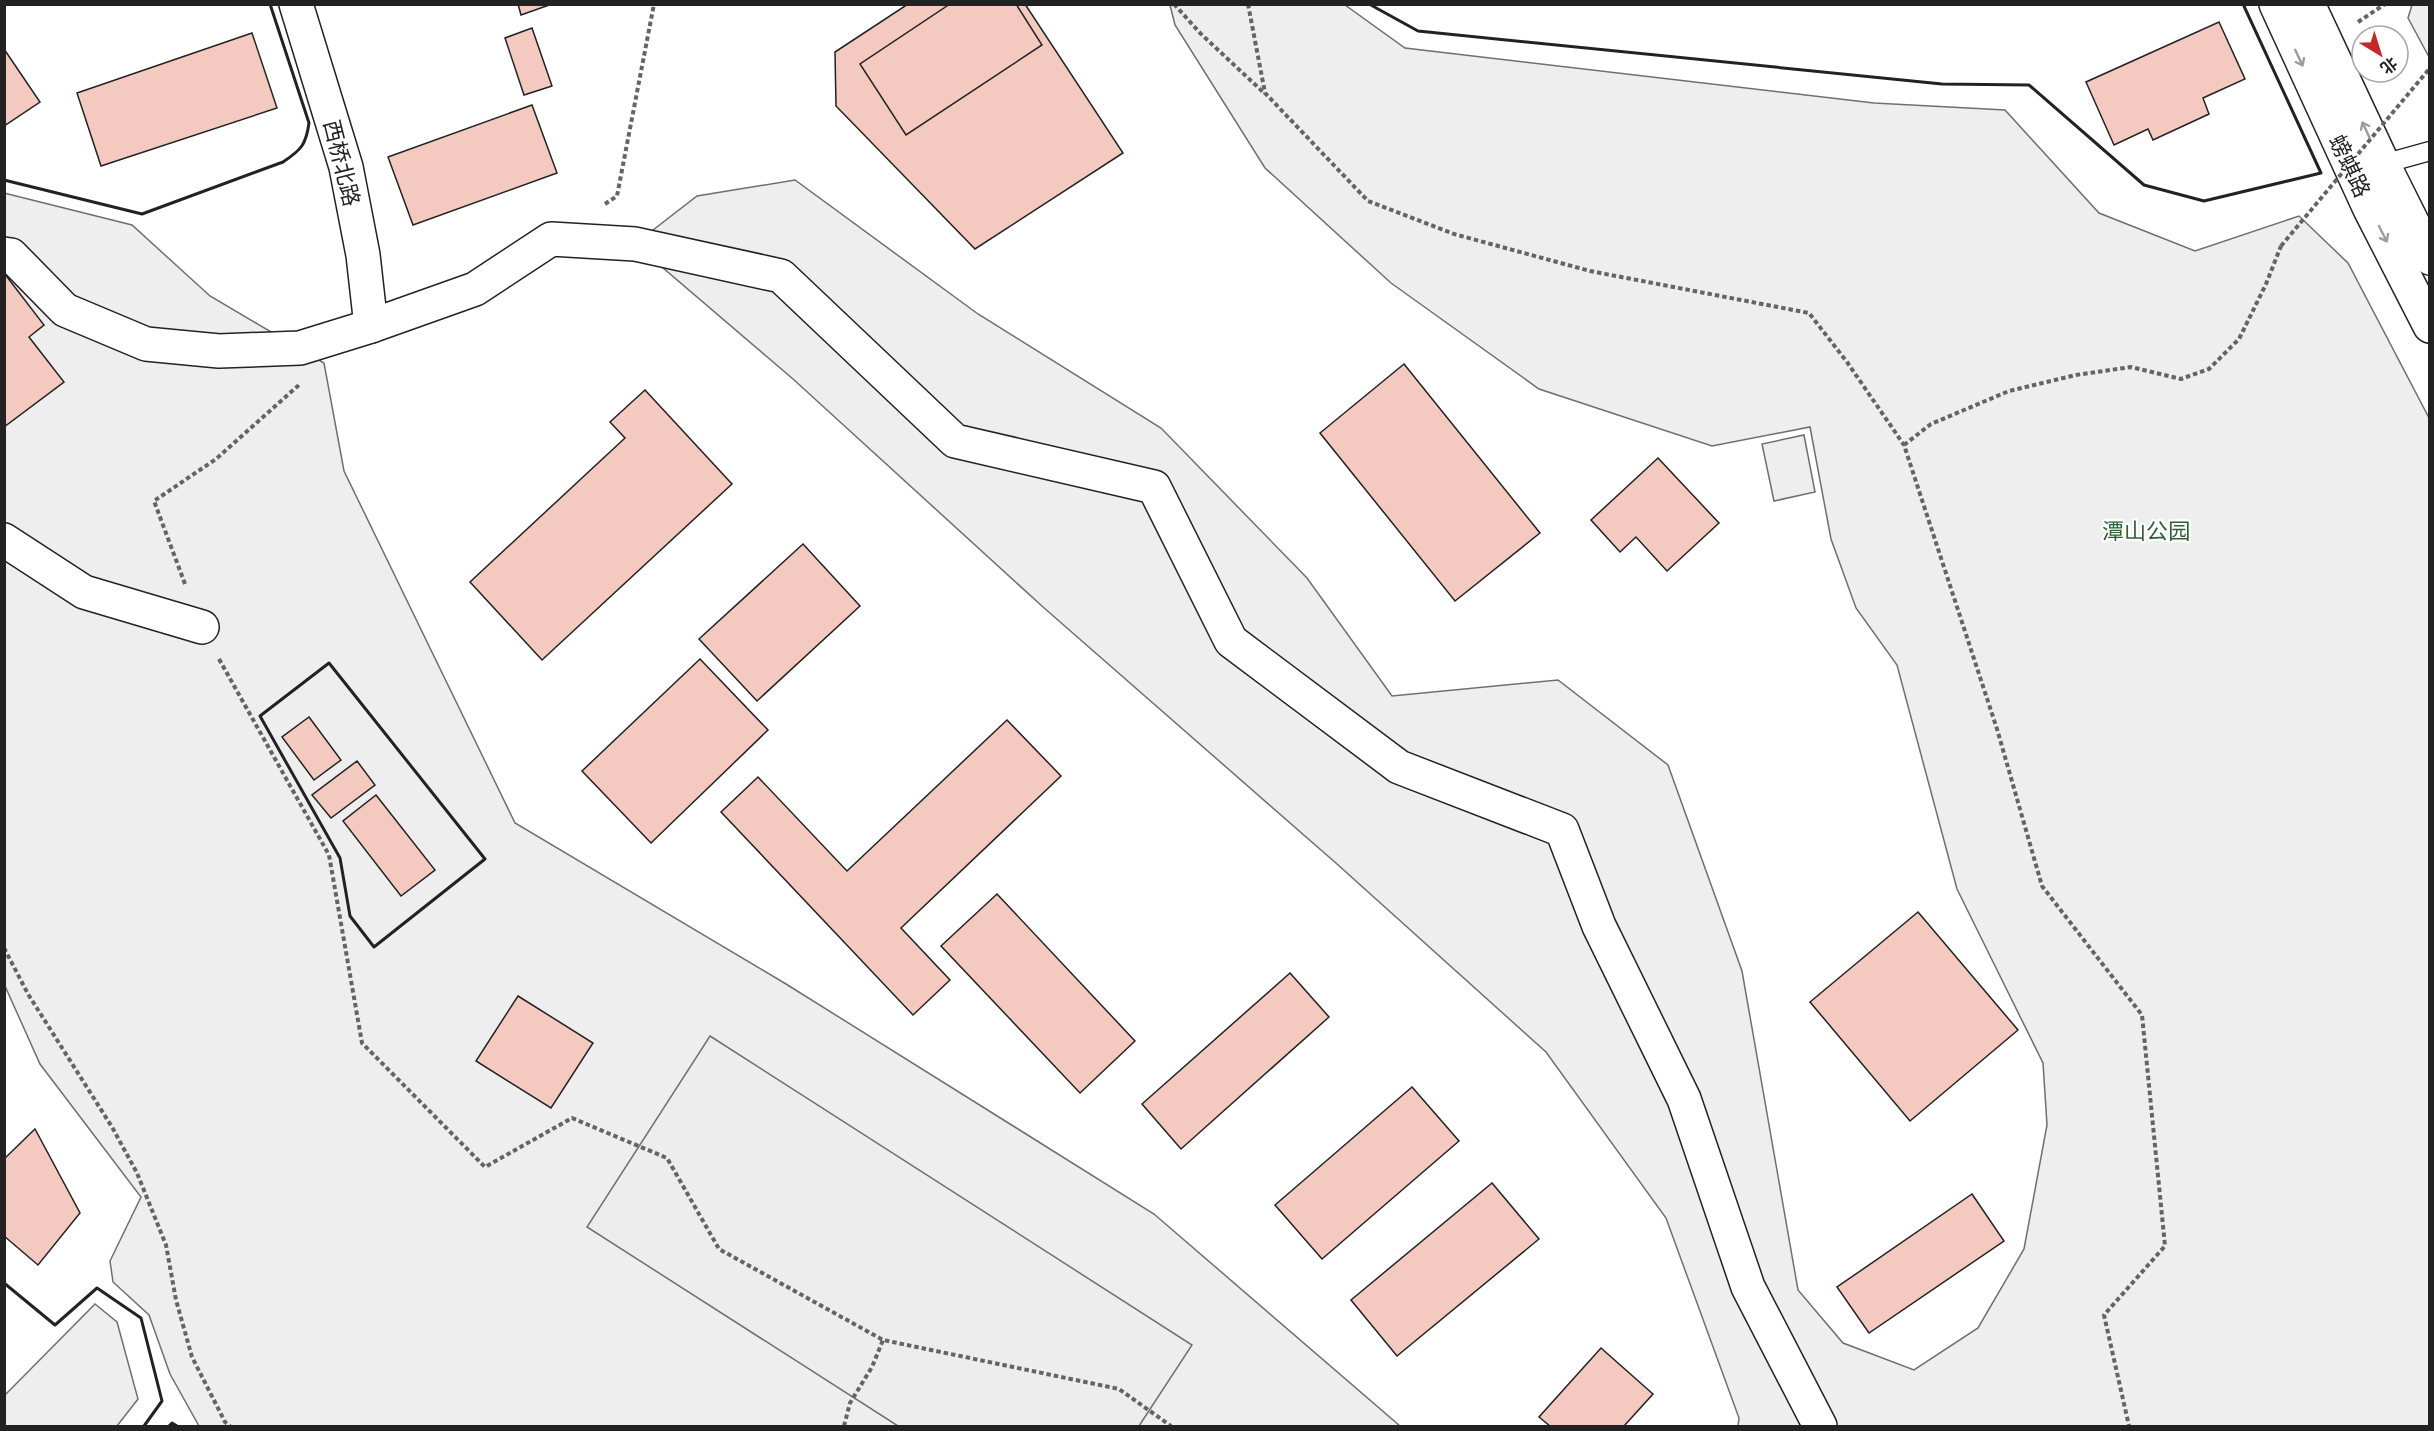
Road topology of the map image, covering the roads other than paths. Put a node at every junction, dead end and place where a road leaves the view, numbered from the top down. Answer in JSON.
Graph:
{"nodes":[{"id":1,"x":296,"y":4,"type":"edge"},
{"id":2,"x":2276,"y":4,"type":"edge"},
{"id":3,"x":2308,"y":4,"type":"edge"},
{"id":4,"x":2430,"y":151,"type":"edge"},
{"id":5,"x":2383,"y":164,"type":"junction"},
{"id":6,"x":4,"y":254,"type":"edge"},
{"id":7,"x":2430,"y":258,"type":"edge"},
{"id":8,"x":371,"y":326,"type":"junction"},
{"id":9,"x":2430,"y":326,"type":"edge"},
{"id":10,"x":4,"y":540,"type":"edge"},
{"id":11,"x":202,"y":627,"type":"road end"},
{"id":12,"x":1820,"y":1426,"type":"edge"}],
"edges":[{"from":1,"to":8,"type":"street","name":"西桥北路"},
{"from":2,"to":9,"type":"street","name":"螃蜞路","one_way":true},
{"from":5,"to":3,"type":"street","one_way":true},
{"from":4,"to":5,"type":"lane"},
{"from":5,"to":7,"type":"street"},
{"from":6,"to":8,"type":"street"},
{"from":8,"to":12,"type":"street"},
{"from":10,"to":11,"type":"street"}]}
